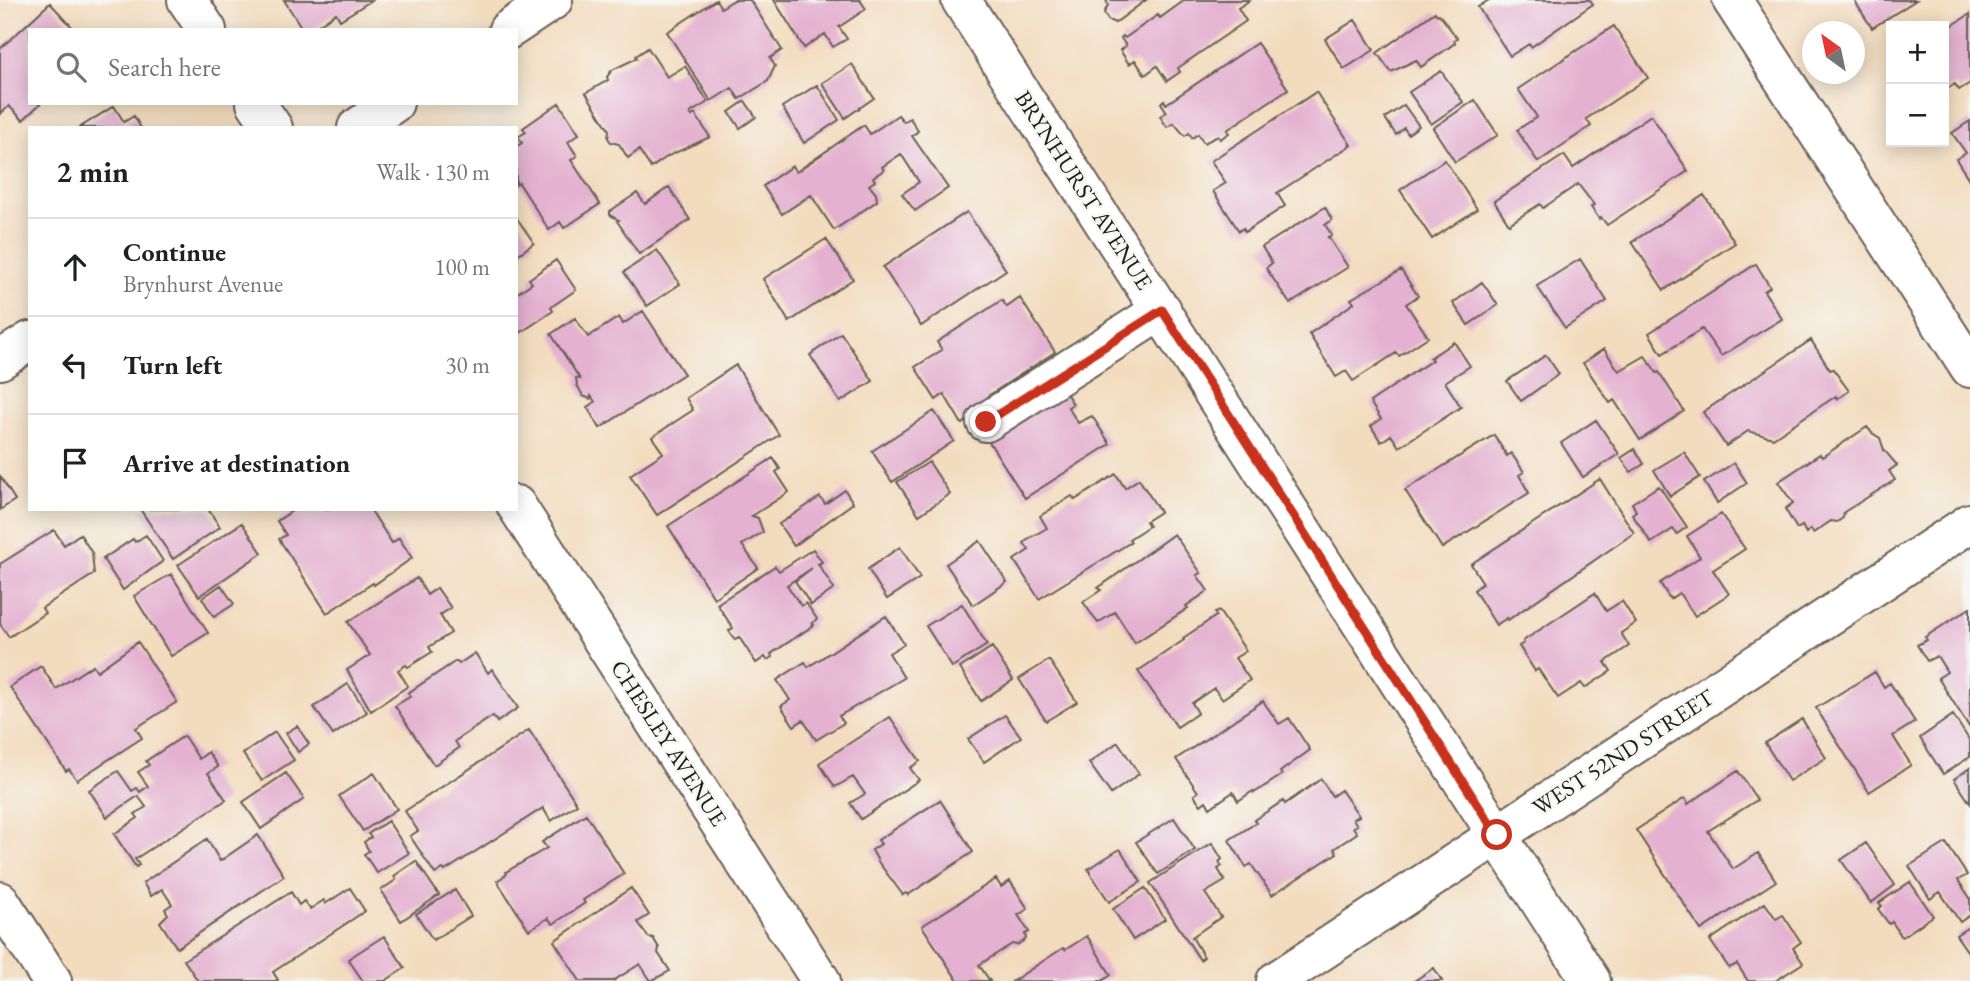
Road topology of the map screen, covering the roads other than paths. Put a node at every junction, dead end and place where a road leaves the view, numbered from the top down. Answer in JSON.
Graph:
{"nodes":[{"id":1,"x":187,"y":0,"type":"edge"},
{"id":2,"x":553,"y":0,"type":"edge"},
{"id":3,"x":961,"y":0,"type":"edge"},
{"id":4,"x":1732,"y":0,"type":"edge"},
{"id":5,"x":206,"y":28,"type":"edge"},
{"id":6,"x":511,"y":28,"type":"edge"},
{"id":7,"x":257,"y":105,"type":"edge"},
{"id":8,"x":391,"y":105,"type":"edge"},
{"id":9,"x":272,"y":126,"type":"edge"},
{"id":10,"x":360,"y":126,"type":"edge"},
{"id":11,"x":1162,"y":310,"type":"junction"},
{"id":12,"x":28,"y":342,"type":"edge"},
{"id":13,"x":0,"y":360,"type":"edge"},
{"id":14,"x":1970,"y":368,"type":"edge"},
{"id":15,"x":986,"y":422,"type":"dead end"},
{"id":16,"x":518,"y":508,"type":"edge"},
{"id":17,"x":1970,"y":523,"type":"edge"},
{"id":18,"x":1497,"y":835,"type":"junction"},
{"id":19,"x":0,"y":901,"type":"edge"},
{"id":20,"x":52,"y":981,"type":"edge"},
{"id":21,"x":821,"y":981,"type":"edge"},
{"id":22,"x":1276,"y":981,"type":"edge"},
{"id":23,"x":1591,"y":981,"type":"edge"}],
"edges":[{"from":1,"to":5,"type":"street"},
{"from":2,"to":6,"type":"street"},
{"from":3,"to":11,"type":"street","name":"BRYNHURST AVENUE"},
{"from":4,"to":14,"type":"street"},
{"from":7,"to":9,"type":"street"},
{"from":8,"to":10,"type":"street"},
{"from":11,"to":15,"type":"street"},
{"from":11,"to":18,"type":"street","name":"BRYNHURST AVENUE"},
{"from":12,"to":13,"type":"street"},
{"from":16,"to":21,"type":"street","name":"CHESLEY AVENUE"},
{"from":17,"to":18,"type":"street","name":"WEST 52ND STREET"},
{"from":18,"to":22,"type":"street","name":"WEST 52ND STREET"},
{"from":18,"to":23,"type":"street","name":"BRYNHURST AVENUE"},
{"from":19,"to":20,"type":"street"}]}
